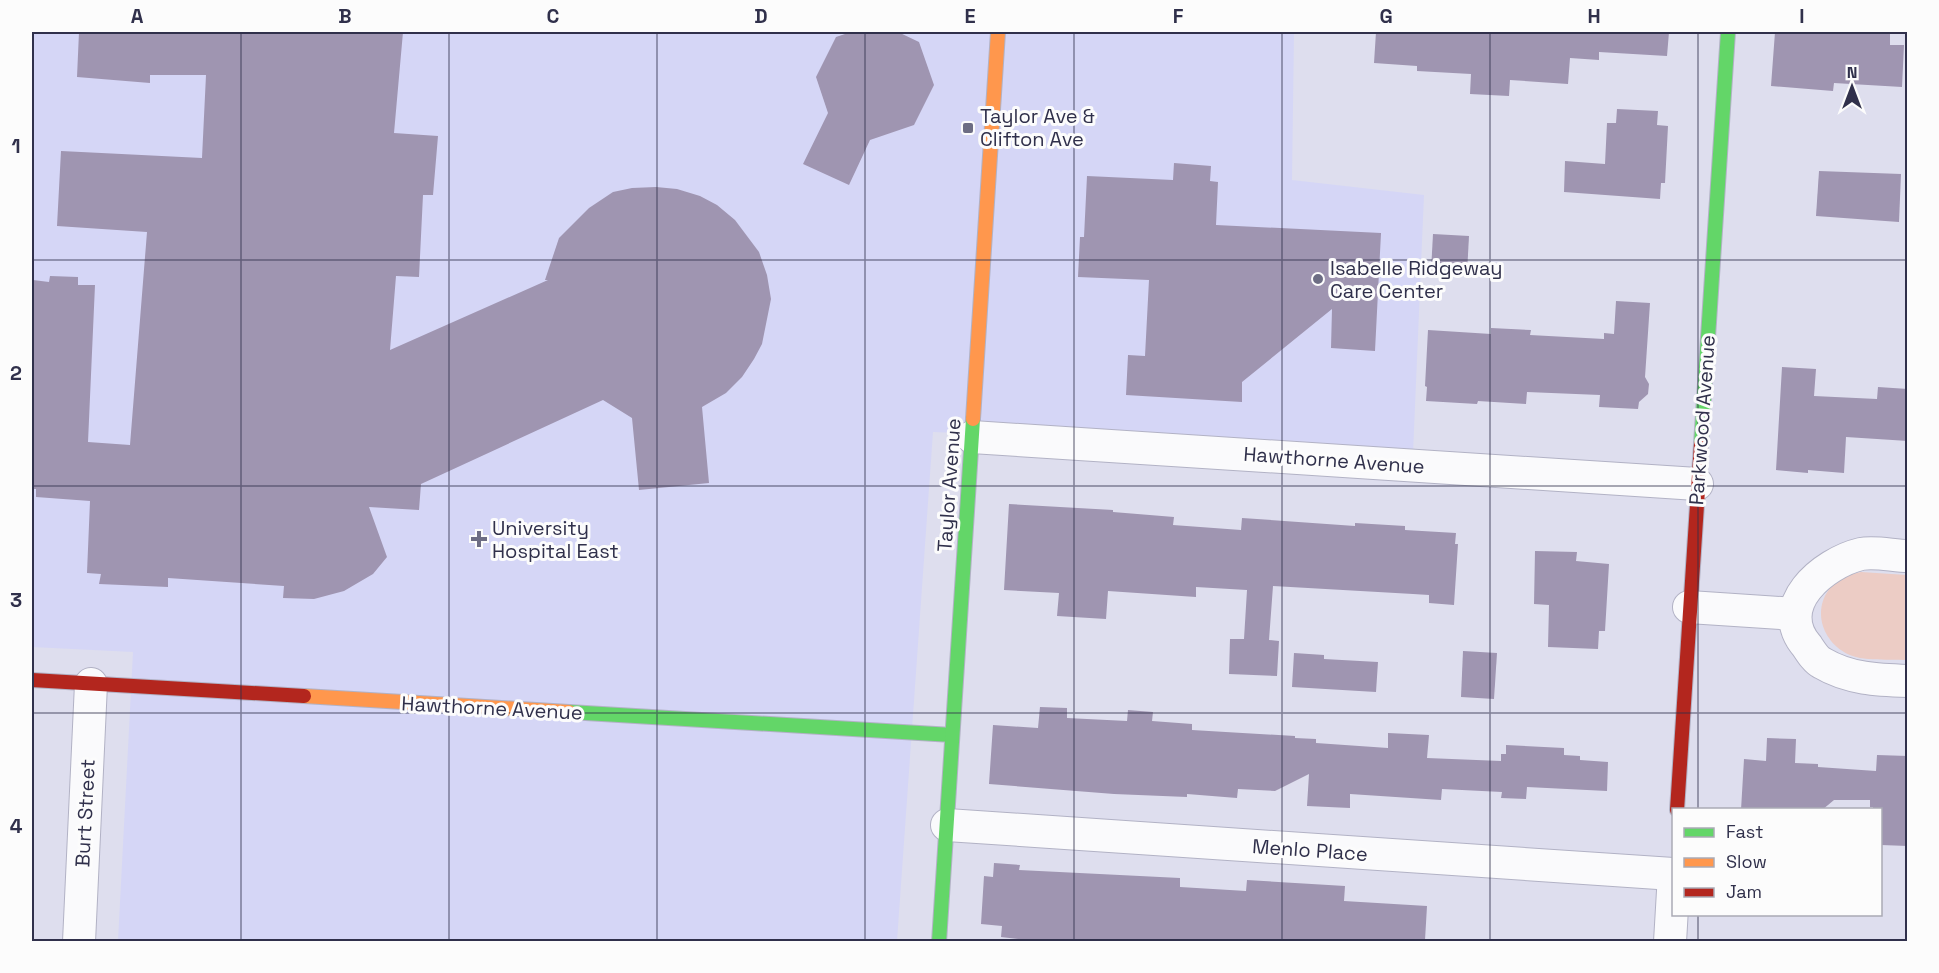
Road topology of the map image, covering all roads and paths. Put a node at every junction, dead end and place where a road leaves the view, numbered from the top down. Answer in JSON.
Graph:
{"nodes":[{"id":1,"x":998,"y":32,"type":"edge"},
{"id":2,"x":1728,"y":32,"type":"edge"},
{"id":3,"x":972,"y":437,"type":"junction"},
{"id":4,"x":1697,"y":484,"type":"junction"},
{"id":5,"x":1908,"y":556,"type":"edge"},
{"id":6,"x":1689,"y":607,"type":"junction"},
{"id":7,"x":1795,"y":614,"type":"junction"},
{"id":8,"x":32,"y":680,"type":"edge"},
{"id":9,"x":1908,"y":681,"type":"edge"},
{"id":10,"x":91,"y":684,"type":"junction"},
{"id":11,"x":952,"y":735,"type":"junction"},
{"id":12,"x":1677,"y":808,"type":"edge"},
{"id":13,"x":947,"y":825,"type":"junction"},
{"id":14,"x":1672,"y":874,"type":"edge"},
{"id":15,"x":1672,"y":897,"type":"edge"},
{"id":16,"x":79,"y":942,"type":"edge"},
{"id":17,"x":939,"y":942,"type":"edge"},
{"id":18,"x":1670,"y":942,"type":"edge"}],
"edges":[{"from":1,"to":3,"type":"street","name":"Taylor Avenue"},
{"from":2,"to":4,"type":"street","name":"Parkwood Avenue"},
{"from":3,"to":4,"type":"street","name":"Hawthorne Avenue"},
{"from":3,"to":11,"type":"street","name":"Taylor Avenue"},
{"from":4,"to":6,"type":"street","name":"Parkwood Avenue"},
{"from":5,"to":7,"type":"street"},
{"from":6,"to":7,"type":"street"},
{"from":6,"to":12,"type":"street","name":"Parkwood Avenue"},
{"from":7,"to":9,"type":"street"},
{"from":8,"to":10,"type":"street","name":"Hawthorne Avenue"},
{"from":10,"to":11,"type":"street","name":"Hawthorne Avenue"},
{"from":10,"to":16,"type":"street","name":"Burt Street"},
{"from":11,"to":13,"type":"street","name":"Taylor Avenue"},
{"from":13,"to":14,"type":"street","name":"Menlo Place"},
{"from":13,"to":17,"type":"street","name":"Taylor Avenue"},
{"from":15,"to":18,"type":"street"}]}
